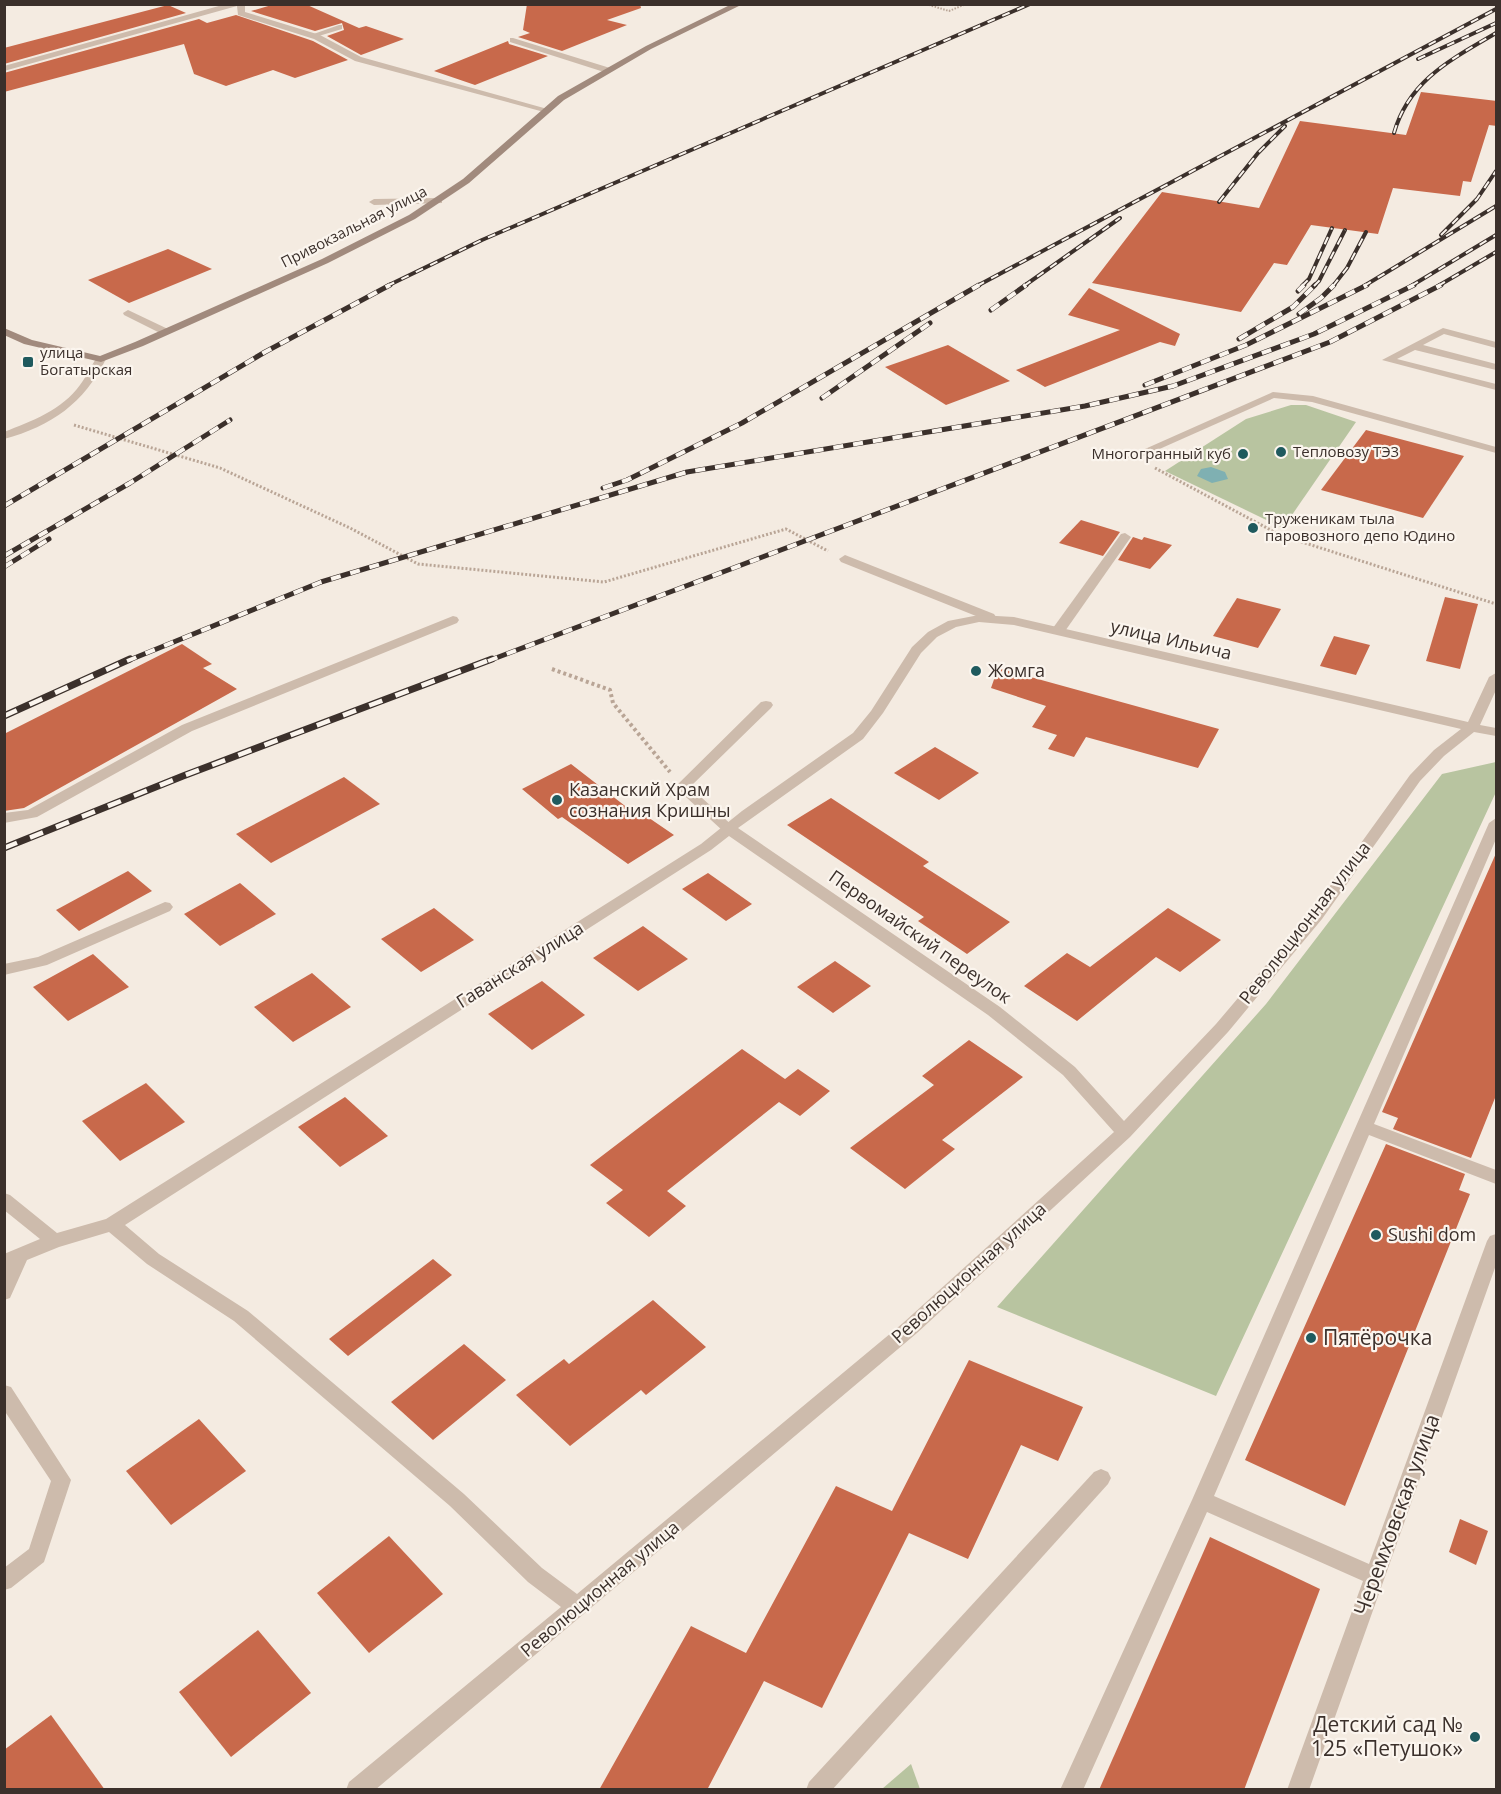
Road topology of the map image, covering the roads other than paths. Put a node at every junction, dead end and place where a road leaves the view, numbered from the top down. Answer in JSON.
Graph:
{"nodes":[{"id":1,"x":236,"y":4,"type":"edge"},
{"id":2,"x":241,"y":4,"type":"edge"},
{"id":3,"x":740,"y":4,"type":"edge"},
{"id":4,"x":339,"y":27,"type":"dead end"},
{"id":5,"x":312,"y":36,"type":"junction"},
{"id":6,"x":513,"y":40,"type":"dead end"},
{"id":7,"x":4,"y":69,"type":"edge"},
{"id":8,"x":607,"y":70,"type":"junction"},
{"id":9,"x":547,"y":110,"type":"junction"},
{"id":10,"x":439,"y":201,"type":"junction"},
{"id":11,"x":374,"y":202,"type":"dead end"},
{"id":12,"x":128,"y":314,"type":"dead end"},
{"id":13,"x":4,"y":331,"type":"edge"},
{"id":14,"x":166,"y":332,"type":"junction"},
{"id":15,"x":1497,"y":345,"type":"edge"},
{"id":16,"x":1413,"y":346,"type":"junction"},
{"id":17,"x":101,"y":359,"type":"junction"},
{"id":18,"x":1497,"y":367,"type":"edge"},
{"id":19,"x":1496,"y":387,"type":"edge"},
{"id":20,"x":4,"y":436,"type":"edge"},
{"id":21,"x":1497,"y":450,"type":"edge"},
{"id":22,"x":1133,"y":457,"type":"road end"},
{"id":23,"x":1125,"y":537,"type":"dead end"},
{"id":24,"x":845,"y":559,"type":"road end"},
{"id":25,"x":990,"y":617,"type":"junction"},
{"id":26,"x":453,"y":620,"type":"dead end"},
{"id":27,"x":1058,"y":631,"type":"junction"},
{"id":28,"x":1497,"y":677,"type":"edge"},
{"id":29,"x":766,"y":705,"type":"dead end"},
{"id":30,"x":1472,"y":728,"type":"junction"},
{"id":31,"x":1497,"y":732,"type":"edge"},
{"id":32,"x":4,"y":818,"type":"edge"},
{"id":33,"x":1497,"y":824,"type":"edge"},
{"id":34,"x":728,"y":828,"type":"junction"},
{"id":35,"x":165,"y":907,"type":"dead end"},
{"id":36,"x":4,"y":970,"type":"edge"},
{"id":37,"x":1365,"y":1127,"type":"junction"},
{"id":38,"x":1124,"y":1132,"type":"junction"},
{"id":39,"x":1497,"y":1177,"type":"edge"},
{"id":40,"x":4,"y":1200,"type":"edge"},
{"id":41,"x":112,"y":1224,"type":"junction"},
{"id":42,"x":54,"y":1241,"type":"junction"},
{"id":43,"x":1497,"y":1241,"type":"edge"},
{"id":44,"x":12,"y":1258,"type":"edge"},
{"id":45,"x":4,"y":1293,"type":"edge"},
{"id":46,"x":4,"y":1393,"type":"edge"},
{"id":47,"x":1101,"y":1478,"type":"dead end"},
{"id":48,"x":1202,"y":1500,"type":"junction"},
{"id":49,"x":1375,"y":1576,"type":"junction"},
{"id":50,"x":4,"y":1581,"type":"edge"},
{"id":51,"x":578,"y":1607,"type":"junction"},
{"id":52,"x":357,"y":1790,"type":"edge"},
{"id":53,"x":817,"y":1790,"type":"edge"},
{"id":54,"x":1071,"y":1790,"type":"edge"},
{"id":55,"x":1298,"y":1790,"type":"edge"}],
"edges":[{"from":1,"to":7,"type":"street"},
{"from":2,"to":5,"type":"street"},
{"from":3,"to":8,"type":"main road","name":"Привокзальная улица"},
{"from":4,"to":5,"type":"street"},
{"from":5,"to":9,"type":"street"},
{"from":6,"to":8,"type":"street"},
{"from":8,"to":9,"type":"main road","name":"Привокзальная улица"},
{"from":9,"to":10,"type":"main road","name":"Привокзальная улица"},
{"from":10,"to":11,"type":"street"},
{"from":10,"to":14,"type":"main road","name":"Привокзальная улица"},
{"from":12,"to":14,"type":"street"},
{"from":13,"to":17,"type":"main road"},
{"from":14,"to":17,"type":"main road","name":"Привокзальная улица"},
{"from":15,"to":16,"type":"street"},
{"from":16,"to":18,"type":"street"},
{"from":16,"to":19,"type":"street"},
{"from":17,"to":20,"type":"street"},
{"from":21,"to":22,"type":"street"},
{"from":23,"to":27,"type":"street"},
{"from":24,"to":25,"type":"street","name":"улица Ильича"},
{"from":25,"to":27,"type":"street","name":"улица Ильича"},
{"from":25,"to":34,"type":"street","name":"Гаванская улица"},
{"from":26,"to":32,"type":"street"},
{"from":27,"to":30,"type":"street","name":"улица Ильича"},
{"from":28,"to":30,"type":"street","name":"Революционная улица"},
{"from":29,"to":34,"type":"street","name":"Первомайский переулок"},
{"from":30,"to":31,"type":"street","name":"улица Ильича"},
{"from":30,"to":38,"type":"street","name":"Революционная улица"},
{"from":33,"to":37,"type":"street"},
{"from":34,"to":38,"type":"street","name":"Первомайский переулок"},
{"from":34,"to":41,"type":"street","name":"Гаванская улица"},
{"from":35,"to":36,"type":"street"},
{"from":37,"to":39,"type":"street"},
{"from":37,"to":48,"type":"street"},
{"from":38,"to":51,"type":"street","name":"Революционная улица"},
{"from":40,"to":42,"type":"street"},
{"from":41,"to":42,"type":"street","name":"Гаванская улица"},
{"from":41,"to":51,"type":"street"},
{"from":42,"to":44,"type":"street","name":"Гаванская улица"},
{"from":43,"to":49,"type":"street","name":"Черемховская улица"},
{"from":44,"to":45,"type":"street"},
{"from":46,"to":50,"type":"street"},
{"from":47,"to":53,"type":"street"},
{"from":48,"to":49,"type":"street"},
{"from":48,"to":54,"type":"street"},
{"from":49,"to":55,"type":"street","name":"Черемховская улица"},
{"from":51,"to":52,"type":"street","name":"Революционная улица"}]}
